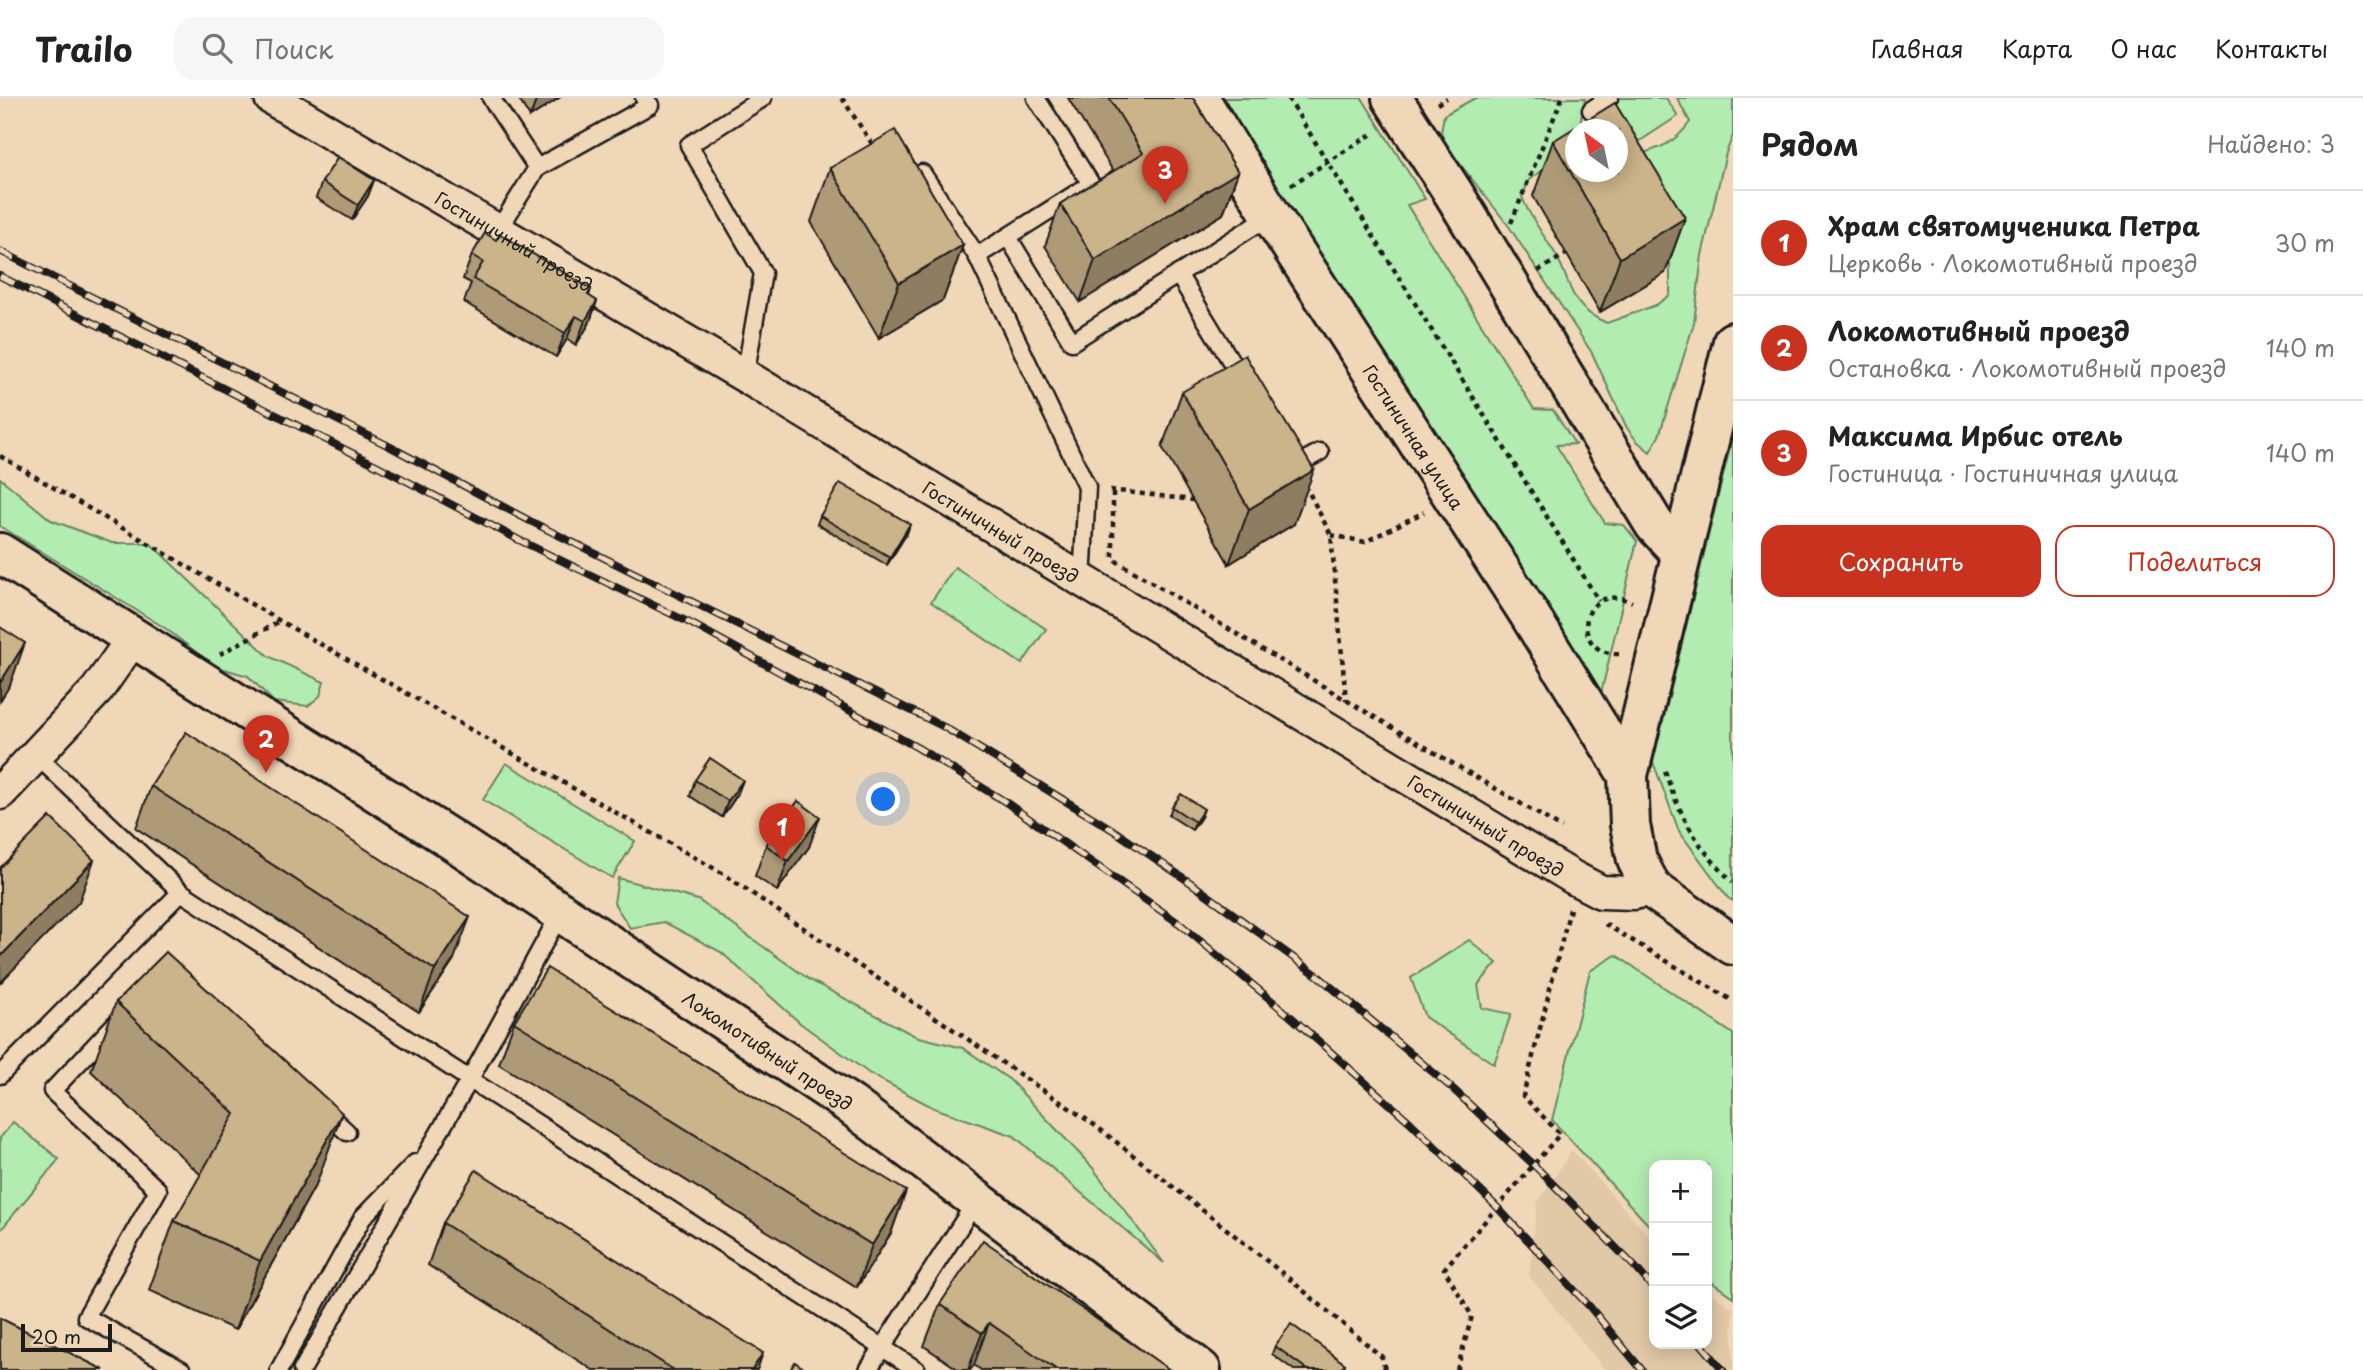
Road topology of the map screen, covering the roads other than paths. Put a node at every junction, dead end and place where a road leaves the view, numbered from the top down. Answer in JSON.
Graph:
{"nodes":[{"id":1,"x":271,"y":98,"type":"edge"},
{"id":2,"x":491,"y":98,"type":"edge"},
{"id":3,"x":644,"y":98,"type":"edge"},
{"id":4,"x":762,"y":98,"type":"edge"},
{"id":5,"x":1036,"y":98,"type":"edge"},
{"id":6,"x":1199,"y":98,"type":"edge"},
{"id":7,"x":1609,"y":98,"type":"edge"},
{"id":8,"x":1591,"y":110,"type":"dead end"},
{"id":9,"x":1385,"y":114,"type":"edge"},
{"id":10,"x":537,"y":168,"type":"junction"},
{"id":11,"x":922,"y":173,"type":"edge"},
{"id":12,"x":1279,"y":202,"type":"junction"},
{"id":13,"x":497,"y":232,"type":"junction"},
{"id":14,"x":1007,"y":237,"type":"junction"},
{"id":15,"x":977,"y":257,"type":"junction"},
{"id":16,"x":1178,"y":274,"type":"junction"},
{"id":17,"x":1733,"y":342,"type":"edge"},
{"id":18,"x":745,"y":376,"type":"junction"},
{"id":19,"x":1254,"y":398,"type":"edge"},
{"id":20,"x":1281,"y":443,"type":"edge"},
{"id":21,"x":1320,"y":452,"type":"dead end"},
{"id":22,"x":1680,"y":552,"type":"junction"},
{"id":23,"x":0,"y":553,"type":"edge"},
{"id":24,"x":1082,"y":582,"type":"junction"},
{"id":25,"x":134,"y":637,"type":"junction"},
{"id":26,"x":37,"y":756,"type":"junction"},
{"id":27,"x":1628,"y":775,"type":"junction"},
{"id":28,"x":3,"y":785,"type":"edge"},
{"id":29,"x":1652,"y":889,"type":"junction"},
{"id":30,"x":181,"y":892,"type":"junction"},
{"id":31,"x":561,"y":912,"type":"junction"},
{"id":32,"x":1733,"y":945,"type":"edge"},
{"id":33,"x":125,"y":1013,"type":"edge"},
{"id":34,"x":0,"y":1075,"type":"edge"},
{"id":35,"x":470,"y":1079,"type":"junction"},
{"id":36,"x":308,"y":1096,"type":"edge"},
{"id":37,"x":347,"y":1132,"type":"dead end"},
{"id":38,"x":432,"y":1146,"type":"junction"},
{"id":39,"x":977,"y":1200,"type":"junction"},
{"id":40,"x":882,"y":1346,"type":"junction"},
{"id":41,"x":182,"y":1370,"type":"edge"},
{"id":42,"x":279,"y":1370,"type":"edge"},
{"id":43,"x":302,"y":1370,"type":"edge"},
{"id":44,"x":868,"y":1370,"type":"edge"},
{"id":45,"x":917,"y":1370,"type":"edge"},
{"id":46,"x":1201,"y":1370,"type":"edge"}],
"edges":[{"from":1,"to":13,"type":"street","name":"Гостиничный проезд"},
{"from":2,"to":10,"type":"lane"},
{"from":3,"to":10,"type":"lane"},
{"from":4,"to":18,"type":"lane"},
{"from":5,"to":14,"type":"lane"},
{"from":6,"to":12,"type":"street","name":"Гостиничная улица"},
{"from":7,"to":8,"type":"lane"},
{"from":9,"to":22,"type":"street"},
{"from":10,"to":13,"type":"lane"},
{"from":11,"to":15,"type":"lane"},
{"from":12,"to":16,"type":"lane"},
{"from":12,"to":27,"type":"street","name":"Гостиничная улица"},
{"from":13,"to":18,"type":"street","name":"Гостиничный проезд"},
{"from":14,"to":15,"type":"lane"},
{"from":14,"to":16,"type":"lane"},
{"from":15,"to":24,"type":"lane"},
{"from":16,"to":19,"type":"lane"},
{"from":17,"to":22,"type":"street"},
{"from":18,"to":24,"type":"street","name":"Гостиничный проезд"},
{"from":20,"to":21,"type":"lane"},
{"from":22,"to":27,"type":"street"},
{"from":23,"to":25,"type":"street","name":"Локомотивный проезд"},
{"from":24,"to":29,"type":"street","name":"Гостиничный проезд"},
{"from":25,"to":26,"type":"street"},
{"from":25,"to":31,"type":"street","name":"Локомотивный проезд"},
{"from":26,"to":28,"type":"street"},
{"from":26,"to":30,"type":"lane"},
{"from":27,"to":29,"type":"street"},
{"from":29,"to":32,"type":"street"},
{"from":30,"to":34,"type":"lane"},
{"from":30,"to":35,"type":"lane"},
{"from":31,"to":35,"type":"lane"},
{"from":31,"to":39,"type":"street","name":"Локомотивный проезд"},
{"from":33,"to":41,"type":"lane"},
{"from":35,"to":38,"type":"lane"},
{"from":35,"to":40,"type":"lane"},
{"from":36,"to":37,"type":"lane"},
{"from":38,"to":42,"type":"lane"},
{"from":38,"to":43,"type":"lane"},
{"from":39,"to":40,"type":"lane"},
{"from":39,"to":46,"type":"street","name":"Локомотивный проезд"},
{"from":40,"to":44,"type":"lane"},
{"from":40,"to":45,"type":"lane"}]}
